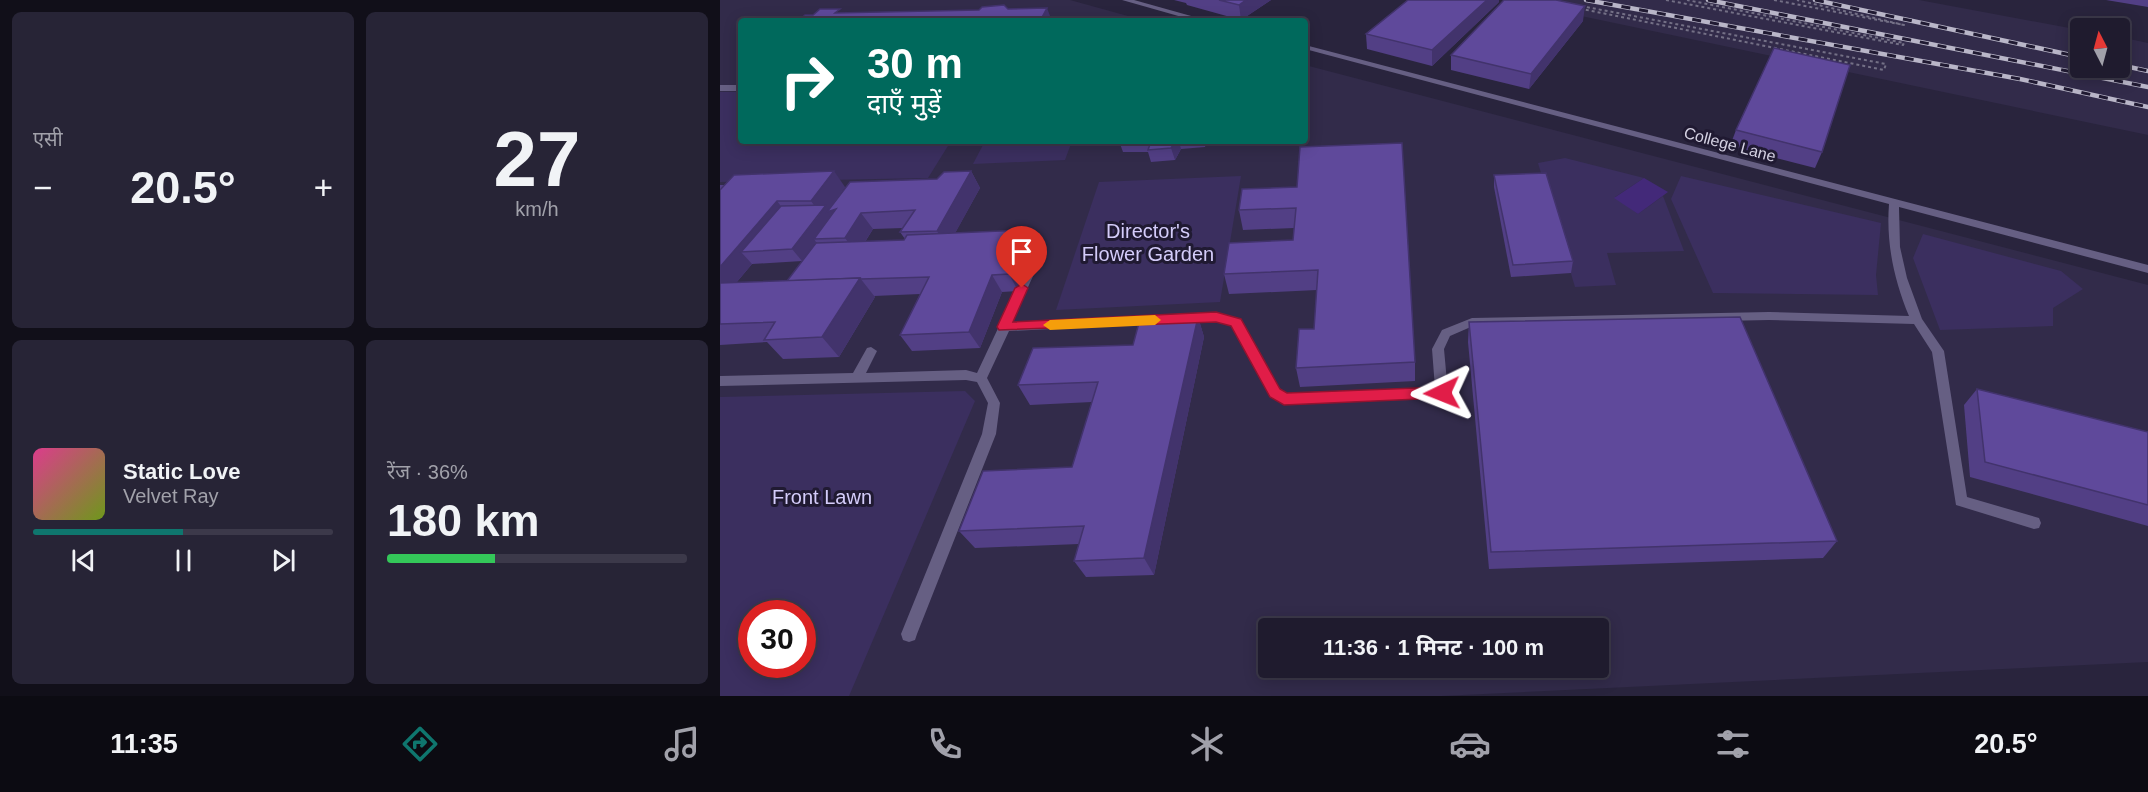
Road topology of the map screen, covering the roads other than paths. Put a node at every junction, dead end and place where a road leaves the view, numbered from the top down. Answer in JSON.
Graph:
{"nodes":[{"id":1,"x":1126,"y":0,"type":"edge"},
{"id":2,"x":1194,"y":18,"type":"edge"},
{"id":3,"x":1308,"y":49,"type":"edge"},
{"id":4,"x":720,"y":88,"type":"edge"},
{"id":5,"x":738,"y":88,"type":"edge"},
{"id":6,"x":1894,"y":202,"type":"junction"},
{"id":7,"x":1040,"y":250,"type":"dead end"},
{"id":8,"x":2148,"y":269,"type":"edge"},
{"id":9,"x":1917,"y":320,"type":"junction"},
{"id":10,"x":1004,"y":327,"type":"junction"},
{"id":11,"x":871,"y":351,"type":"dead end"},
{"id":12,"x":857,"y":378,"type":"junction"},
{"id":13,"x":981,"y":378,"type":"junction"},
{"id":14,"x":720,"y":381,"type":"edge"},
{"id":15,"x":2034,"y":523,"type":"dead end"},
{"id":16,"x":909,"y":634,"type":"dead end"}],
"edges":[{"from":1,"to":2,"type":"street"},
{"from":3,"to":6,"type":"street","name":"College Lane"},
{"from":4,"to":5,"type":"street"},
{"from":6,"to":8,"type":"street","name":"College Lane"},
{"from":6,"to":9,"type":"street"},
{"from":7,"to":10,"type":"street"},
{"from":9,"to":10,"type":"street"},
{"from":9,"to":15,"type":"street"},
{"from":10,"to":13,"type":"street"},
{"from":11,"to":12,"type":"street"},
{"from":12,"to":13,"type":"street"},
{"from":12,"to":14,"type":"street"},
{"from":13,"to":16,"type":"street"}]}
